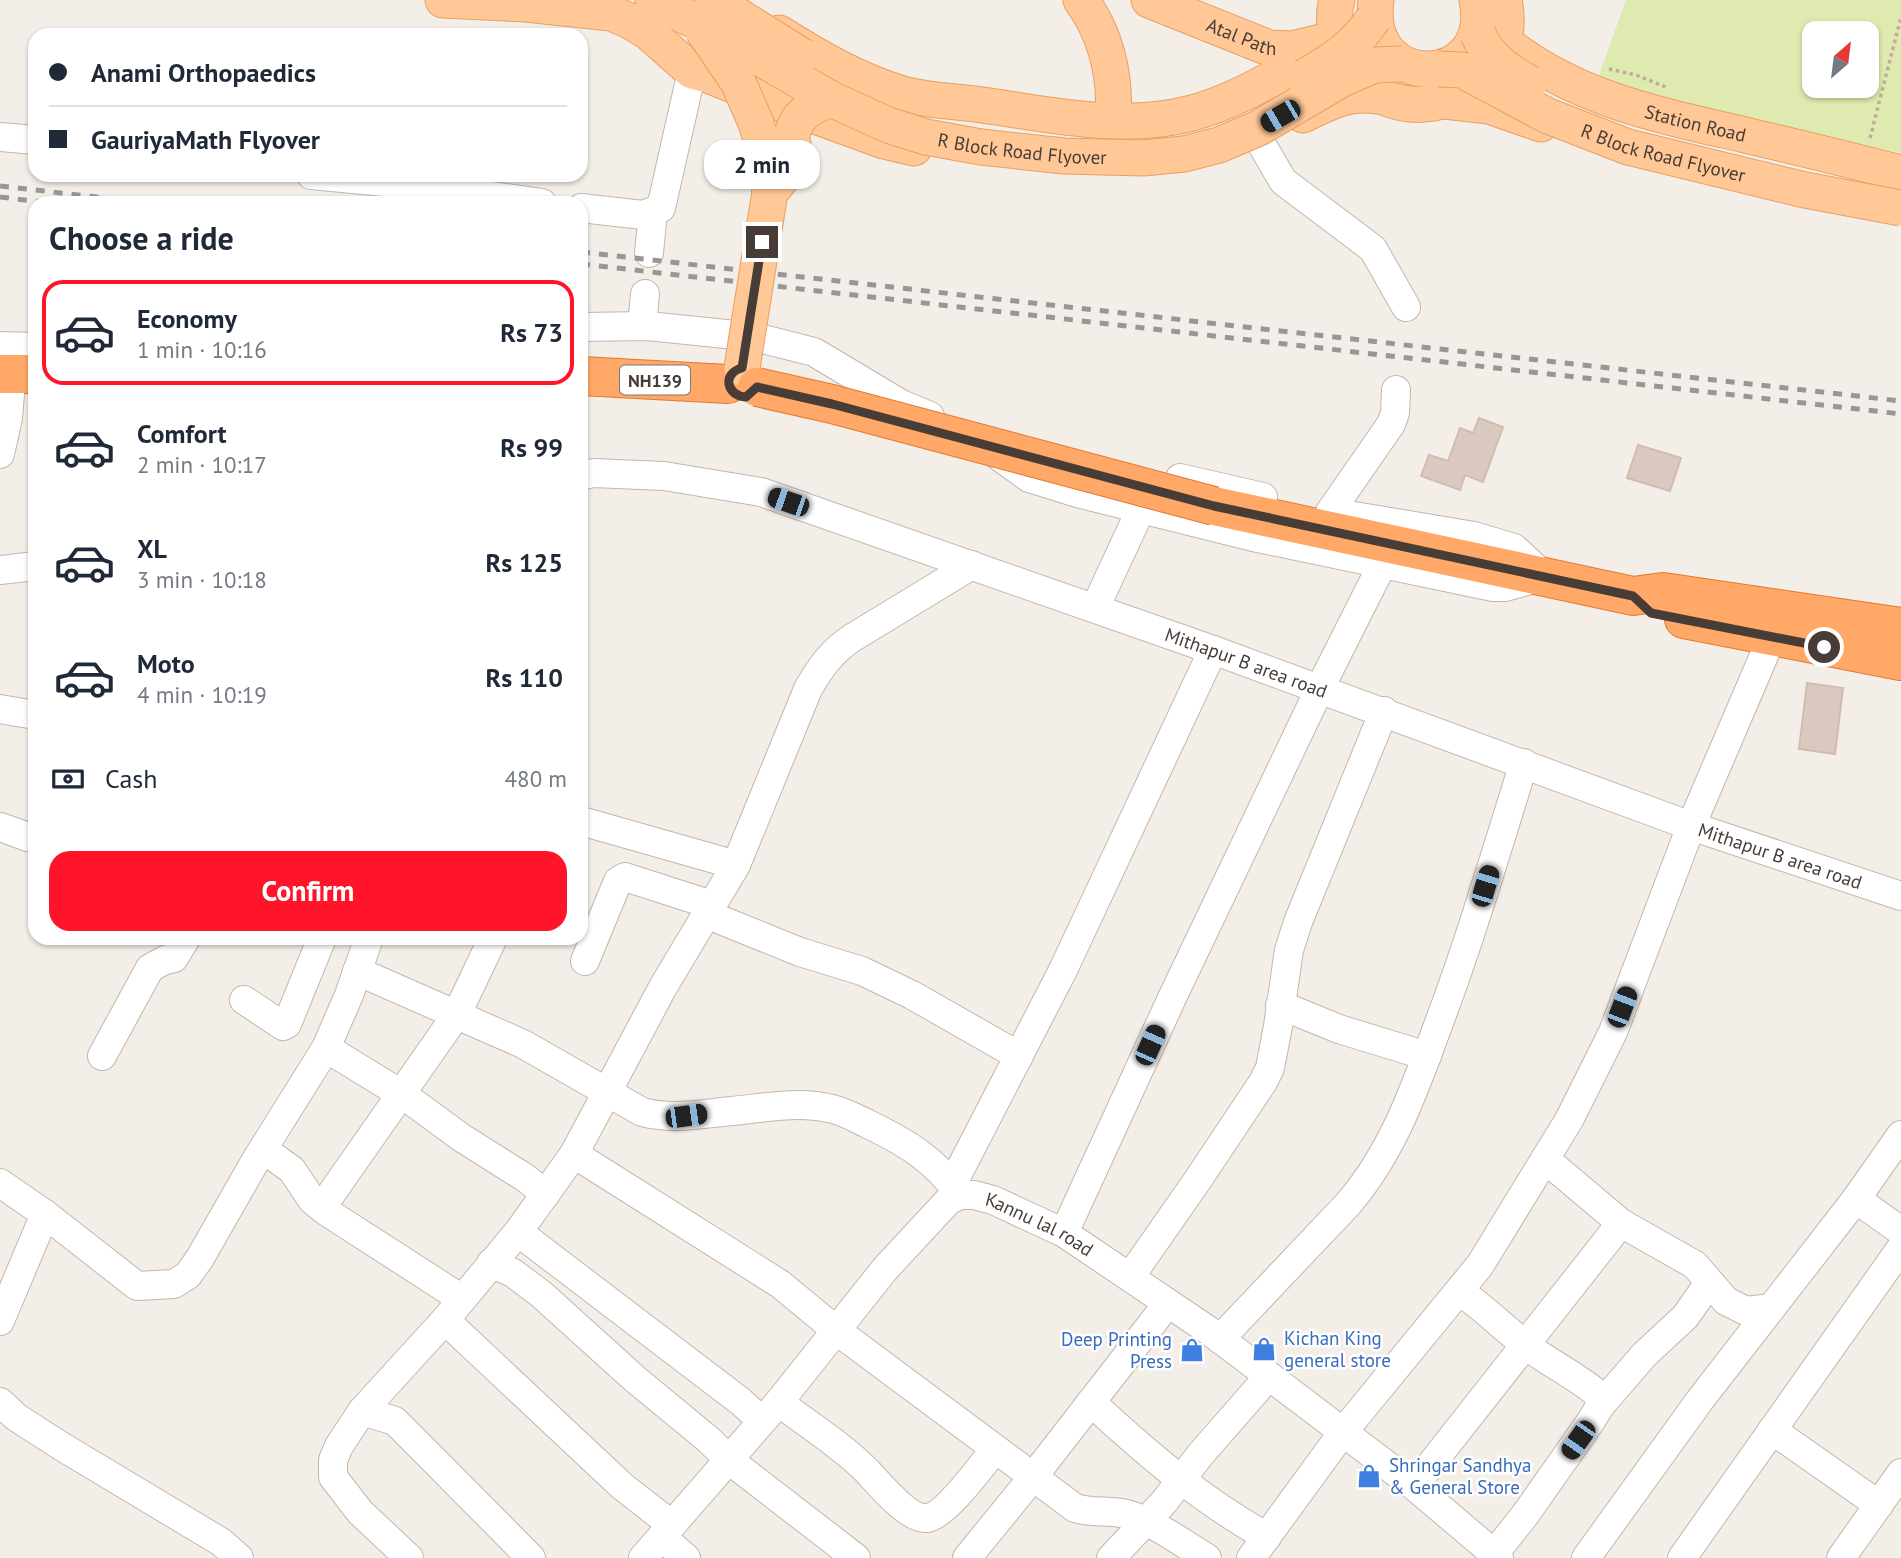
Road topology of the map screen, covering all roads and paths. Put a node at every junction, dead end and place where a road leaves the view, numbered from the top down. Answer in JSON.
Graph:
{"nodes":[{"id":1,"x":443,"y":0,"type":"edge"},
{"id":2,"x":727,"y":0,"type":"edge"},
{"id":3,"x":1081,"y":0,"type":"edge"},
{"id":4,"x":1149,"y":0,"type":"edge"},
{"id":5,"x":639,"y":6,"type":"edge"},
{"id":6,"x":1375,"y":9,"type":"edge"},
{"id":7,"x":706,"y":12,"type":"edge"},
{"id":8,"x":1494,"y":13,"type":"edge"},
{"id":9,"x":1901,"y":17,"type":"edge"},
{"id":10,"x":1337,"y":25,"type":"edge"},
{"id":11,"x":1402,"y":64,"type":"junction"},
{"id":12,"x":692,"y":71,"type":"junction"},
{"id":13,"x":1441,"y":85,"type":"junction"},
{"id":14,"x":1384,"y":97,"type":"junction"},
{"id":15,"x":831,"y":99,"type":"junction"},
{"id":16,"x":1029,"y":111,"type":"junction"},
{"id":17,"x":1113,"y":120,"type":"junction"},
{"id":18,"x":0,"y":138,"type":"edge"},
{"id":19,"x":1258,"y":138,"type":"junction"},
{"id":20,"x":1870,"y":138,"type":"dead end"},
{"id":21,"x":28,"y":140,"type":"edge"},
{"id":22,"x":1023,"y":167,"type":"junction"},
{"id":23,"x":1901,"y":173,"type":"edge"},
{"id":24,"x":385,"y":182,"type":"edge"},
{"id":25,"x":1901,"y":184,"type":"edge"},
{"id":26,"x":770,"y":192,"type":"junction"},
{"id":27,"x":492,"y":196,"type":"edge"},
{"id":28,"x":1901,"y":208,"type":"edge"},
{"id":29,"x":588,"y":209,"type":"edge"},
{"id":30,"x":653,"y":212,"type":"junction"},
{"id":31,"x":1901,"y":222,"type":"edge"},
{"id":32,"x":649,"y":253,"type":"dead end"},
{"id":33,"x":645,"y":294,"type":"dead end"},
{"id":34,"x":1406,"y":307,"type":"dead end"},
{"id":35,"x":642,"y":326,"type":"junction"},
{"id":36,"x":588,"y":327,"type":"edge"},
{"id":37,"x":0,"y":346,"type":"edge"},
{"id":38,"x":28,"y":347,"type":"edge"},
{"id":39,"x":588,"y":376,"type":"edge"},
{"id":40,"x":742,"y":380,"type":"junction"},
{"id":41,"x":16,"y":386,"type":"edge"},
{"id":42,"x":1396,"y":390,"type":"dead end"},
{"id":43,"x":957,"y":427,"type":"junction"},
{"id":44,"x":0,"y":454,"type":"edge"},
{"id":45,"x":588,"y":474,"type":"edge"},
{"id":46,"x":1141,"y":509,"type":"junction"},
{"id":47,"x":1330,"y":512,"type":"junction"},
{"id":48,"x":1383,"y":563,"type":"junction"},
{"id":49,"x":972,"y":565,"type":"junction"},
{"id":50,"x":28,"y":567,"type":"edge"},
{"id":51,"x":0,"y":570,"type":"edge"},
{"id":52,"x":1544,"y":576,"type":"junction"},
{"id":53,"x":1095,"y":608,"type":"junction"},
{"id":54,"x":1777,"y":623,"type":"junction"},
{"id":55,"x":1901,"y":627,"type":"edge"},
{"id":56,"x":1213,"y":650,"type":"junction"},
{"id":57,"x":1901,"y":661,"type":"edge"},
{"id":58,"x":1320,"y":688,"type":"junction"},
{"id":59,"x":0,"y":709,"type":"edge"},
{"id":60,"x":1384,"y":711,"type":"junction"},
{"id":61,"x":28,"y":714,"type":"edge"},
{"id":62,"x":1524,"y":764,"type":"junction"},
{"id":63,"x":588,"y":823,"type":"edge"},
{"id":64,"x":0,"y":827,"type":"edge"},
{"id":65,"x":1691,"y":827,"type":"junction"},
{"id":66,"x":28,"y":837,"type":"dead end"},
{"id":67,"x":736,"y":864,"type":"junction"},
{"id":68,"x":1901,"y":896,"type":"edge"},
{"id":69,"x":709,"y":910,"type":"junction"},
{"id":70,"x":182,"y":945,"type":"edge"},
{"id":71,"x":319,"y":945,"type":"edge"},
{"id":72,"x":366,"y":945,"type":"edge"},
{"id":73,"x":490,"y":945,"type":"edge"},
{"id":74,"x":585,"y":961,"type":"dead end"},
{"id":75,"x":357,"y":971,"type":"junction"},
{"id":76,"x":244,"y":1000,"type":"dead end"},
{"id":77,"x":1280,"y":1005,"type":"junction"},
{"id":78,"x":457,"y":1014,"type":"junction"},
{"id":79,"x":326,"y":1048,"type":"junction"},
{"id":80,"x":102,"y":1056,"type":"dead end"},
{"id":81,"x":1019,"y":1056,"type":"junction"},
{"id":82,"x":1427,"y":1056,"type":"junction"},
{"id":83,"x":608,"y":1091,"type":"junction"},
{"id":84,"x":400,"y":1093,"type":"junction"},
{"id":85,"x":1901,"y":1135,"type":"edge"},
{"id":86,"x":263,"y":1149,"type":"junction"},
{"id":87,"x":574,"y":1154,"type":"junction"},
{"id":88,"x":1545,"y":1159,"type":"junction"},
{"id":89,"x":0,"y":1183,"type":"edge"},
{"id":90,"x":956,"y":1190,"type":"junction"},
{"id":91,"x":546,"y":1194,"type":"junction"},
{"id":92,"x":1856,"y":1199,"type":"junction"},
{"id":93,"x":322,"y":1208,"type":"junction"},
{"id":94,"x":45,"y":1214,"type":"junction"},
{"id":95,"x":1621,"y":1223,"type":"junction"},
{"id":96,"x":1901,"y":1231,"type":"edge"},
{"id":97,"x":518,"y":1232,"type":"junction"},
{"id":98,"x":1064,"y":1233,"type":"junction"},
{"id":99,"x":1901,"y":1248,"type":"edge"},
{"id":100,"x":491,"y":1263,"type":"junction"},
{"id":101,"x":1130,"y":1277,"type":"junction"},
{"id":102,"x":1709,"y":1283,"type":"junction"},
{"id":103,"x":1459,"y":1291,"type":"junction"},
{"id":104,"x":1168,"y":1303,"type":"junction"},
{"id":105,"x":1771,"y":1308,"type":"junction"},
{"id":106,"x":454,"y":1309,"type":"junction"},
{"id":107,"x":0,"y":1321,"type":"edge"},
{"id":108,"x":837,"y":1331,"type":"junction"},
{"id":109,"x":1220,"y":1339,"type":"junction"},
{"id":110,"x":1527,"y":1346,"type":"junction"},
{"id":111,"x":1269,"y":1376,"type":"junction"},
{"id":112,"x":0,"y":1402,"type":"edge"},
{"id":113,"x":1091,"y":1402,"type":"junction"},
{"id":114,"x":1600,"y":1406,"type":"junction"},
{"id":115,"x":362,"y":1411,"type":"junction"},
{"id":116,"x":771,"y":1411,"type":"junction"},
{"id":117,"x":1772,"y":1430,"type":"junction"},
{"id":118,"x":1343,"y":1432,"type":"junction"},
{"id":119,"x":995,"y":1449,"type":"junction"},
{"id":120,"x":729,"y":1460,"type":"junction"},
{"id":121,"x":1901,"y":1473,"type":"edge"},
{"id":122,"x":1033,"y":1477,"type":"junction"},
{"id":123,"x":1181,"y":1481,"type":"junction"},
{"id":124,"x":1414,"y":1486,"type":"junction"},
{"id":125,"x":1887,"y":1506,"type":"edge"},
{"id":126,"x":1146,"y":1522,"type":"junction"},
{"id":127,"x":667,"y":1531,"type":"junction"},
{"id":128,"x":1259,"y":1548,"type":"edge"},
{"id":129,"x":1497,"y":1556,"type":"edge"},
{"id":130,"x":239,"y":1558,"type":"edge"},
{"id":131,"x":409,"y":1558,"type":"edge"},
{"id":132,"x":531,"y":1558,"type":"edge"},
{"id":133,"x":643,"y":1558,"type":"edge"},
{"id":134,"x":685,"y":1558,"type":"edge"},
{"id":135,"x":856,"y":1558,"type":"edge"},
{"id":136,"x":967,"y":1558,"type":"edge"},
{"id":137,"x":1111,"y":1558,"type":"edge"},
{"id":138,"x":1207,"y":1558,"type":"edge"},
{"id":139,"x":1586,"y":1558,"type":"edge"},
{"id":140,"x":1682,"y":1558,"type":"edge"},
{"id":141,"x":1841,"y":1558,"type":"edge"}],
"edges":[{"from":1,"to":5,"type":"main road"},
{"from":2,"to":16,"type":"main road"},
{"from":3,"to":17,"type":"main road"},
{"from":4,"to":10,"type":"main road","name":"Atal Path"},
{"from":5,"to":7,"type":"main road","name":"R Block Road Flyover"},
{"from":5,"to":12,"type":"main road"},
{"from":6,"to":7,"type":"main road","name":"R Block Road Flyover","bridge":true},
{"from":6,"to":11,"type":"main road","name":"R Block Road Flyover"},
{"from":7,"to":15,"type":"main road","name":"R Block Road Flyover","bridge":true},
{"from":7,"to":26,"type":"main road","bridge":true},
{"from":8,"to":13,"type":"main road","bridge":true},
{"from":8,"to":23,"type":"main road","name":"Station Road"},
{"from":8,"to":25,"type":"main road","name":"R Block Road Flyover","bridge":true},
{"from":9,"to":20,"type":"path"},
{"from":10,"to":14,"type":"main road"},
{"from":10,"to":17,"type":"main road"},
{"from":11,"to":13,"type":"main road","name":"R Block Road Flyover"},
{"from":11,"to":15,"type":"main road","name":"R Block Road Flyover","bridge":true},
{"from":12,"to":22,"type":"main road"},
{"from":12,"to":30,"type":"street"},
{"from":13,"to":14,"type":"main road"},
{"from":13,"to":28,"type":"main road","name":"R Block Road Flyover","bridge":true},
{"from":13,"to":31,"type":"main road"},
{"from":14,"to":19,"type":"main road"},
{"from":15,"to":26,"type":"main road","bridge":true},
{"from":16,"to":17,"type":"main road"},
{"from":16,"to":22,"type":"main road"},
{"from":18,"to":21,"type":"street"},
{"from":19,"to":22,"type":"main road"},
{"from":19,"to":34,"type":"street"},
{"from":24,"to":27,"type":"street"},
{"from":26,"to":40,"type":"main road","bridge":true},
{"from":29,"to":30,"type":"street"},
{"from":30,"to":32,"type":"street"},
{"from":33,"to":35,"type":"street"},
{"from":35,"to":36,"type":"street"},
{"from":35,"to":43,"type":"street"},
{"from":37,"to":38,"type":"street"},
{"from":39,"to":40,"type":"highway","number":"NH139"},
{"from":40,"to":52,"type":"highway","number":"NH139","bridge":true},
{"from":41,"to":44,"type":"street"},
{"from":42,"to":47,"type":"street"},
{"from":43,"to":46,"type":"street"},
{"from":43,"to":47,"type":"street"},
{"from":45,"to":49,"type":"street","name":"Mithapur B area road"},
{"from":46,"to":48,"type":"street"},
{"from":46,"to":53,"type":"street"},
{"from":47,"to":52,"type":"street"},
{"from":48,"to":52,"type":"street"},
{"from":48,"to":58,"type":"street"},
{"from":49,"to":53,"type":"street","name":"Mithapur B area road"},
{"from":49,"to":67,"type":"street"},
{"from":50,"to":51,"type":"street"},
{"from":52,"to":54,"type":"highway","number":"NH139"},
{"from":53,"to":56,"type":"street","name":"Mithapur B area road"},
{"from":54,"to":55,"type":"highway","number":"NH139"},
{"from":54,"to":57,"type":"highway","number":"NH139"},
{"from":54,"to":65,"type":"street"},
{"from":56,"to":58,"type":"street","name":"Mithapur B area road"},
{"from":56,"to":81,"type":"street"},
{"from":58,"to":60,"type":"street","name":"Mithapur B area road"},
{"from":58,"to":98,"type":"street"},
{"from":59,"to":61,"type":"street"},
{"from":60,"to":62,"type":"street","name":"Mithapur B area road"},
{"from":60,"to":77,"type":"street"},
{"from":62,"to":65,"type":"street","name":"Mithapur B area road"},
{"from":62,"to":82,"type":"street"},
{"from":63,"to":67,"type":"street"},
{"from":64,"to":66,"type":"street"},
{"from":65,"to":68,"type":"street","name":"Mithapur B area road"},
{"from":65,"to":88,"type":"street"},
{"from":67,"to":69,"type":"street"},
{"from":69,"to":74,"type":"street"},
{"from":69,"to":81,"type":"street"},
{"from":69,"to":83,"type":"street"},
{"from":70,"to":80,"type":"street"},
{"from":71,"to":76,"type":"street"},
{"from":72,"to":75,"type":"street"},
{"from":73,"to":78,"type":"street"},
{"from":75,"to":78,"type":"street"},
{"from":75,"to":79,"type":"street"},
{"from":77,"to":82,"type":"street"},
{"from":77,"to":101,"type":"street"},
{"from":78,"to":83,"type":"street"},
{"from":78,"to":84,"type":"street"},
{"from":79,"to":84,"type":"street"},
{"from":79,"to":86,"type":"street"},
{"from":81,"to":90,"type":"street"},
{"from":82,"to":109,"type":"street"},
{"from":83,"to":87,"type":"street"},
{"from":83,"to":90,"type":"street"},
{"from":84,"to":91,"type":"street"},
{"from":84,"to":93,"type":"street"},
{"from":85,"to":92,"type":"street"},
{"from":86,"to":93,"type":"street"},
{"from":86,"to":94,"type":"street"},
{"from":87,"to":91,"type":"street"},
{"from":87,"to":108,"type":"street"},
{"from":88,"to":95,"type":"street"},
{"from":88,"to":103,"type":"street"},
{"from":89,"to":94,"type":"street"},
{"from":90,"to":98,"type":"street","name":"Kannu lal road"},
{"from":90,"to":108,"type":"street","name":"Kannu lal road"},
{"from":91,"to":97,"type":"street"},
{"from":92,"to":96,"type":"street"},
{"from":92,"to":105,"type":"street"},
{"from":93,"to":106,"type":"street"},
{"from":94,"to":107,"type":"street"},
{"from":95,"to":102,"type":"street"},
{"from":95,"to":110,"type":"street"},
{"from":97,"to":100,"type":"street"},
{"from":97,"to":116,"type":"street"},
{"from":98,"to":101,"type":"street","name":"Kannu lal road"},
{"from":99,"to":117,"type":"street"},
{"from":100,"to":106,"type":"street"},
{"from":100,"to":120,"type":"street"},
{"from":101,"to":104,"type":"street","name":"Kannu lal road"},
{"from":102,"to":105,"type":"street"},
{"from":102,"to":114,"type":"street"},
{"from":103,"to":110,"type":"street"},
{"from":103,"to":118,"type":"street"},
{"from":104,"to":109,"type":"street","name":"Kannu lal road"},
{"from":104,"to":113,"type":"street"},
{"from":105,"to":139,"type":"street"},
{"from":106,"to":115,"type":"street"},
{"from":106,"to":127,"type":"street"},
{"from":108,"to":116,"type":"street","name":"Kannu lal road"},
{"from":108,"to":119,"type":"street"},
{"from":109,"to":111,"type":"street","name":"Kannu lal road"},
{"from":110,"to":114,"type":"street"},
{"from":110,"to":124,"type":"street"},
{"from":111,"to":118,"type":"street","name":"Kannu lal road"},
{"from":111,"to":123,"type":"street"},
{"from":112,"to":130,"type":"street"},
{"from":113,"to":122,"type":"street"},
{"from":113,"to":123,"type":"street"},
{"from":114,"to":129,"type":"street"},
{"from":115,"to":131,"type":"street"},
{"from":115,"to":132,"type":"street"},
{"from":116,"to":119,"type":"street"},
{"from":116,"to":120,"type":"street","name":"Kannu lal road"},
{"from":117,"to":125,"type":"street"},
{"from":117,"to":140,"type":"street"},
{"from":118,"to":124,"type":"street","name":"Kannu lal road"},
{"from":118,"to":128,"type":"street"},
{"from":119,"to":122,"type":"street"},
{"from":120,"to":127,"type":"street","name":"Kannu lal road"},
{"from":120,"to":135,"type":"street"},
{"from":121,"to":125,"type":"street"},
{"from":122,"to":126,"type":"street"},
{"from":122,"to":136,"type":"street"},
{"from":123,"to":126,"type":"street"},
{"from":123,"to":128,"type":"street"},
{"from":124,"to":129,"type":"street","name":"Kannu lal road"},
{"from":125,"to":141,"type":"street"},
{"from":126,"to":137,"type":"street"},
{"from":126,"to":138,"type":"street"},
{"from":127,"to":133,"type":"street","name":"Kannu lal road"},
{"from":127,"to":134,"type":"street"}]}
